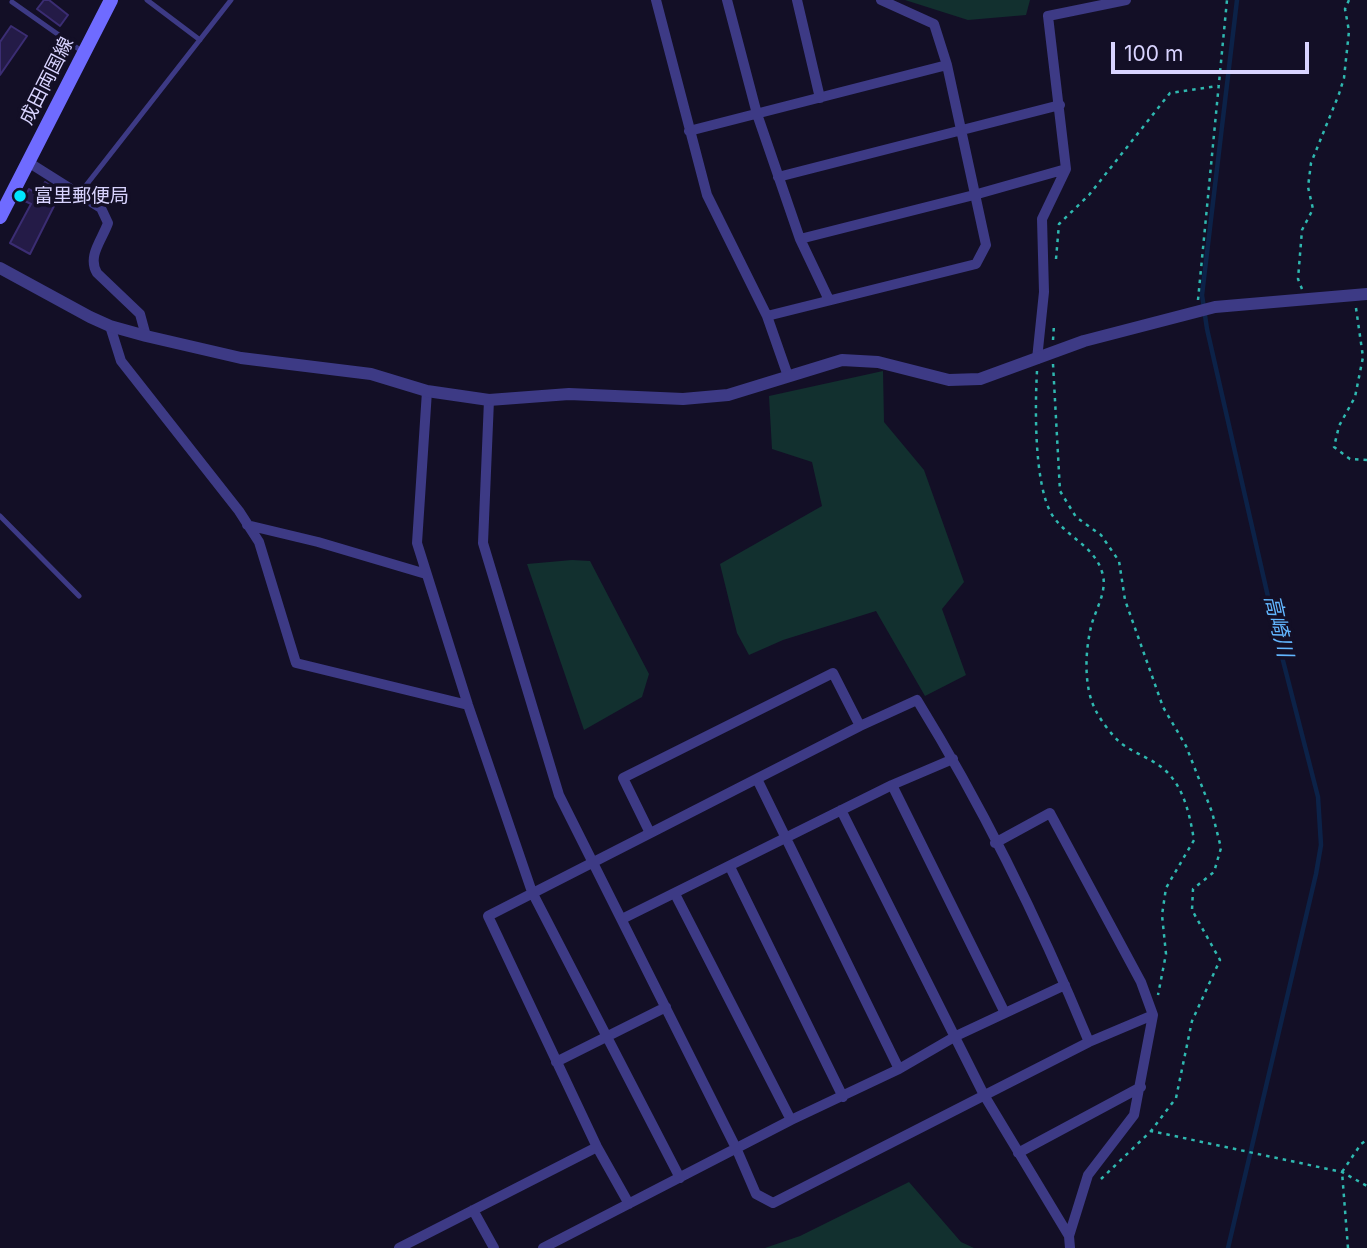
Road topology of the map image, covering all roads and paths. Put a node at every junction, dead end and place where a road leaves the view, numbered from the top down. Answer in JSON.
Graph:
{"nodes":[{"id":1,"x":111,"y":0,"type":"edge"},
{"id":2,"x":147,"y":0,"type":"edge"},
{"id":3,"x":231,"y":0,"type":"edge"},
{"id":4,"x":656,"y":0,"type":"edge"},
{"id":5,"x":727,"y":0,"type":"edge"},
{"id":6,"x":797,"y":0,"type":"edge"},
{"id":7,"x":881,"y":0,"type":"edge"},
{"id":8,"x":1126,"y":0,"type":"edge"},
{"id":9,"x":1227,"y":0,"type":"edge"},
{"id":10,"x":1349,"y":0,"type":"edge"},
{"id":11,"x":12,"y":2,"type":"dead end"},
{"id":12,"x":200,"y":40,"type":"junction"},
{"id":13,"x":83,"y":52,"type":"junction"},
{"id":14,"x":947,"y":65,"type":"junction"},
{"id":15,"x":1218,"y":86,"type":"junction"},
{"id":16,"x":820,"y":98,"type":"junction"},
{"id":17,"x":1060,"y":105,"type":"junction"},
{"id":18,"x":757,"y":114,"type":"junction"},
{"id":19,"x":690,"y":131,"type":"junction"},
{"id":20,"x":960,"y":132,"type":"junction"},
{"id":21,"x":28,"y":162,"type":"junction"},
{"id":22,"x":1066,"y":169,"type":"junction"},
{"id":23,"x":778,"y":177,"type":"junction"},
{"id":24,"x":80,"y":193,"type":"junction"},
{"id":25,"x":974,"y":195,"type":"junction"},
{"id":26,"x":0,"y":217,"type":"edge"},
{"id":27,"x":800,"y":239,"type":"junction"},
{"id":28,"x":0,"y":268,"type":"edge"},
{"id":29,"x":1056,"y":270,"type":"dead end"},
{"id":30,"x":1361,"y":295,"type":"edge"},
{"id":31,"x":829,"y":300,"type":"junction"},
{"id":32,"x":1307,"y":300,"type":"junction"},
{"id":33,"x":1198,"y":310,"type":"junction"},
{"id":34,"x":767,"y":316,"type":"junction"},
{"id":35,"x":1054,"y":325,"type":"dead end"},
{"id":36,"x":110,"y":326,"type":"junction"},
{"id":37,"x":146,"y":336,"type":"junction"},
{"id":38,"x":1053,"y":353,"type":"junction"},
{"id":39,"x":1037,"y":359,"type":"junction"},
{"id":40,"x":788,"y":376,"type":"junction"},
{"id":41,"x":428,"y":391,"type":"junction"},
{"id":42,"x":489,"y":400,"type":"junction"},
{"id":43,"x":1367,"y":460,"type":"edge"},
{"id":44,"x":0,"y":516,"type":"edge"},
{"id":45,"x":247,"y":525,"type":"junction"},
{"id":46,"x":426,"y":574,"type":"junction"},
{"id":47,"x":79,"y":596,"type":"dead end"},
{"id":48,"x":468,"y":705,"type":"junction"},
{"id":49,"x":860,"y":726,"type":"junction"},
{"id":50,"x":953,"y":759,"type":"junction"},
{"id":51,"x":757,"y":779,"type":"junction"},
{"id":52,"x":892,"y":785,"type":"junction"},
{"id":53,"x":841,"y":810,"type":"junction"},
{"id":54,"x":650,"y":832,"type":"junction"},
{"id":55,"x":786,"y":839,"type":"junction"},
{"id":56,"x":995,"y":843,"type":"junction"},
{"id":57,"x":593,"y":861,"type":"junction"},
{"id":58,"x":730,"y":867,"type":"junction"},
{"id":59,"x":532,"y":892,"type":"junction"},
{"id":60,"x":675,"y":894,"type":"junction"},
{"id":61,"x":622,"y":919,"type":"junction"},
{"id":62,"x":1065,"y":985,"type":"junction"},
{"id":63,"x":666,"y":1007,"type":"junction"},
{"id":64,"x":1005,"y":1013,"type":"junction"},
{"id":65,"x":1153,"y":1015,"type":"junction"},
{"id":66,"x":607,"y":1035,"type":"junction"},
{"id":67,"x":956,"y":1036,"type":"junction"},
{"id":68,"x":1089,"y":1042,"type":"junction"},
{"id":69,"x":556,"y":1062,"type":"junction"},
{"id":70,"x":899,"y":1069,"type":"junction"},
{"id":71,"x":1141,"y":1087,"type":"junction"},
{"id":72,"x":984,"y":1095,"type":"junction"},
{"id":73,"x":843,"y":1097,"type":"junction"},
{"id":74,"x":791,"y":1120,"type":"junction"},
{"id":75,"x":1151,"y":1131,"type":"junction"},
{"id":76,"x":1367,"y":1140,"type":"edge"},
{"id":77,"x":597,"y":1147,"type":"junction"},
{"id":78,"x":737,"y":1150,"type":"junction"},
{"id":79,"x":1018,"y":1153,"type":"junction"},
{"id":80,"x":1342,"y":1172,"type":"junction"},
{"id":81,"x":680,"y":1178,"type":"junction"},
{"id":82,"x":1367,"y":1186,"type":"edge"},
{"id":83,"x":1083,"y":1191,"type":"junction"},
{"id":84,"x":629,"y":1204,"type":"junction"},
{"id":85,"x":473,"y":1210,"type":"junction"},
{"id":86,"x":1070,"y":1242,"type":"edge"},
{"id":87,"x":399,"y":1248,"type":"edge"},
{"id":88,"x":494,"y":1248,"type":"edge"},
{"id":89,"x":543,"y":1248,"type":"edge"},
{"id":90,"x":1348,"y":1248,"type":"edge"}],
"edges":[{"from":1,"to":13,"type":"main road","name":"成田両国線"},
{"from":2,"to":12,"type":"lane"},
{"from":3,"to":12,"type":"lane"},
{"from":4,"to":19,"type":"street"},
{"from":5,"to":18,"type":"street"},
{"from":6,"to":16,"type":"street"},
{"from":7,"to":14,"type":"street"},
{"from":8,"to":17,"type":"street"},
{"from":9,"to":15,"type":"path"},
{"from":10,"to":32,"type":"path"},
{"from":11,"to":13,"type":"lane"},
{"from":12,"to":24,"type":"lane"},
{"from":13,"to":21,"type":"main road","name":"成田両国線"},
{"from":14,"to":16,"type":"street"},
{"from":14,"to":20,"type":"street"},
{"from":15,"to":29,"type":"path"},
{"from":15,"to":33,"type":"path"},
{"from":16,"to":18,"type":"street"},
{"from":17,"to":20,"type":"street"},
{"from":17,"to":22,"type":"street"},
{"from":18,"to":19,"type":"street"},
{"from":18,"to":23,"type":"street"},
{"from":19,"to":34,"type":"street"},
{"from":20,"to":23,"type":"street"},
{"from":20,"to":25,"type":"street"},
{"from":21,"to":24,"type":"street"},
{"from":21,"to":26,"type":"main road","name":"成田両国線"},
{"from":22,"to":25,"type":"street"},
{"from":22,"to":39,"type":"street"},
{"from":23,"to":27,"type":"street"},
{"from":24,"to":37,"type":"street"},
{"from":25,"to":27,"type":"street"},
{"from":25,"to":31,"type":"street"},
{"from":27,"to":31,"type":"street"},
{"from":28,"to":36,"type":"street"},
{"from":30,"to":32,"type":"street"},
{"from":30,"to":43,"type":"path"},
{"from":31,"to":34,"type":"street"},
{"from":32,"to":33,"type":"street"},
{"from":33,"to":38,"type":"street"},
{"from":34,"to":40,"type":"street"},
{"from":35,"to":38,"type":"path"},
{"from":36,"to":37,"type":"street"},
{"from":36,"to":45,"type":"street"},
{"from":37,"to":41,"type":"street"},
{"from":38,"to":39,"type":"street"},
{"from":38,"to":75,"type":"path"},
{"from":39,"to":40,"type":"street"},
{"from":39,"to":65,"type":"path"},
{"from":40,"to":42,"type":"street"},
{"from":41,"to":42,"type":"street"},
{"from":41,"to":46,"type":"street"},
{"from":42,"to":57,"type":"street"},
{"from":44,"to":47,"type":"lane"},
{"from":45,"to":46,"type":"street"},
{"from":45,"to":48,"type":"street"},
{"from":46,"to":48,"type":"street"},
{"from":48,"to":59,"type":"street"},
{"from":49,"to":50,"type":"street"},
{"from":49,"to":51,"type":"street"},
{"from":49,"to":54,"type":"street"},
{"from":50,"to":52,"type":"street"},
{"from":50,"to":56,"type":"street"},
{"from":51,"to":54,"type":"street"},
{"from":51,"to":55,"type":"street"},
{"from":52,"to":53,"type":"street"},
{"from":52,"to":64,"type":"street"},
{"from":53,"to":55,"type":"street"},
{"from":53,"to":67,"type":"street"},
{"from":54,"to":57,"type":"street"},
{"from":55,"to":58,"type":"street"},
{"from":55,"to":70,"type":"street"},
{"from":56,"to":62,"type":"street"},
{"from":56,"to":65,"type":"street"},
{"from":57,"to":59,"type":"street"},
{"from":57,"to":61,"type":"street"},
{"from":58,"to":60,"type":"street"},
{"from":58,"to":73,"type":"street"},
{"from":59,"to":66,"type":"street"},
{"from":59,"to":69,"type":"street"},
{"from":60,"to":61,"type":"street"},
{"from":60,"to":74,"type":"street"},
{"from":61,"to":63,"type":"street"},
{"from":62,"to":64,"type":"street"},
{"from":62,"to":68,"type":"street"},
{"from":63,"to":66,"type":"street"},
{"from":63,"to":78,"type":"street"},
{"from":64,"to":67,"type":"street"},
{"from":65,"to":68,"type":"street"},
{"from":65,"to":71,"type":"street"},
{"from":66,"to":69,"type":"street"},
{"from":66,"to":81,"type":"street"},
{"from":67,"to":70,"type":"street"},
{"from":67,"to":72,"type":"street"},
{"from":68,"to":72,"type":"street"},
{"from":69,"to":77,"type":"street"},
{"from":70,"to":73,"type":"street"},
{"from":71,"to":79,"type":"street"},
{"from":71,"to":83,"type":"street"},
{"from":72,"to":78,"type":"street"},
{"from":72,"to":79,"type":"street"},
{"from":73,"to":74,"type":"street"},
{"from":74,"to":78,"type":"street"},
{"from":75,"to":80,"type":"path"},
{"from":75,"to":83,"type":"path"},
{"from":76,"to":80,"type":"path"},
{"from":77,"to":84,"type":"street"},
{"from":77,"to":85,"type":"street"},
{"from":78,"to":81,"type":"street"},
{"from":79,"to":86,"type":"street"},
{"from":80,"to":82,"type":"path"},
{"from":80,"to":90,"type":"path"},
{"from":81,"to":84,"type":"street"},
{"from":83,"to":86,"type":"street"},
{"from":84,"to":89,"type":"street"},
{"from":85,"to":87,"type":"street"},
{"from":85,"to":88,"type":"street"}]}
